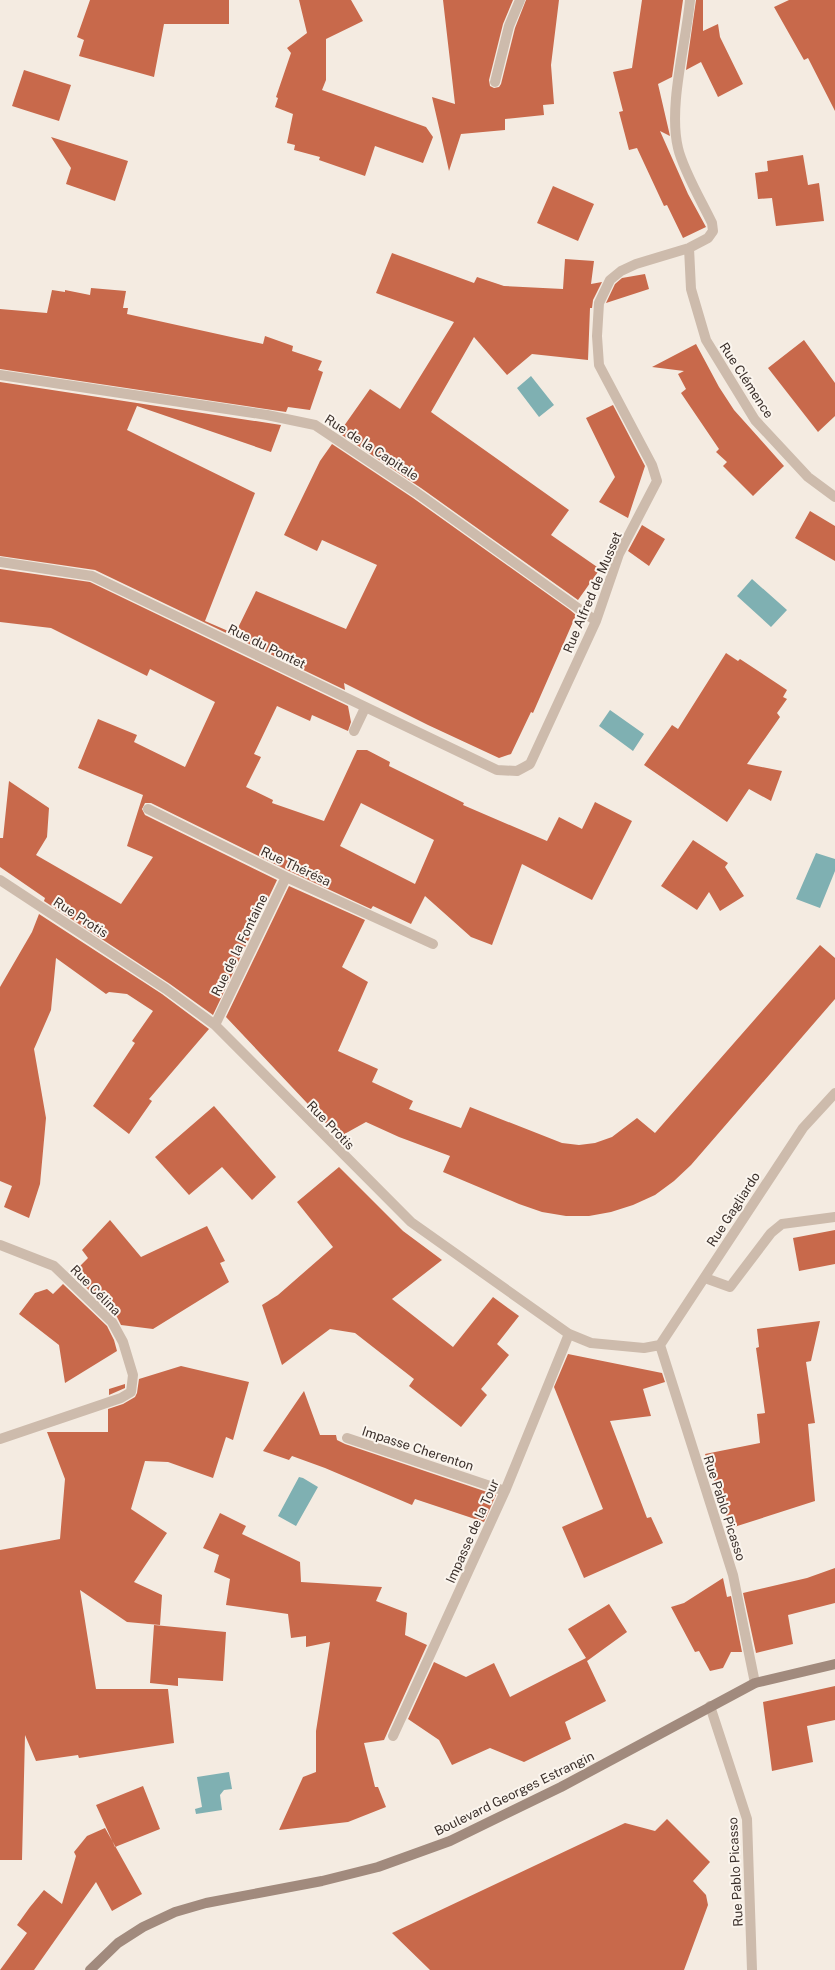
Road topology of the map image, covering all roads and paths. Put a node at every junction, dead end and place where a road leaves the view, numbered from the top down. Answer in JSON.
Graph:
{"nodes":[{"id":1,"x":520,"y":0,"type":"edge"},
{"id":2,"x":690,"y":0,"type":"edge"},
{"id":3,"x":495,"y":82,"type":"dead end"},
{"id":4,"x":689,"y":248,"type":"junction"},
{"id":5,"x":0,"y":375,"type":"edge"},
{"id":6,"x":835,"y":497,"type":"edge"},
{"id":7,"x":0,"y":562,"type":"edge"},
{"id":8,"x":596,"y":621,"type":"junction"},
{"id":9,"x":365,"y":708,"type":"junction"},
{"id":10,"x":354,"y":731,"type":"dead end"},
{"id":11,"x":517,"y":771,"type":"joint"},
{"id":12,"x":148,"y":809,"type":"dead end"},
{"id":13,"x":286,"y":877,"type":"junction"},
{"id":14,"x":0,"y":880,"type":"edge"},
{"id":15,"x":433,"y":944,"type":"dead end"},
{"id":16,"x":215,"y":1025,"type":"junction"},
{"id":17,"x":835,"y":1093,"type":"edge"},
{"id":18,"x":835,"y":1217,"type":"edge"},
{"id":19,"x":0,"y":1245,"type":"edge"},
{"id":20,"x":705,"y":1278,"type":"junction"},
{"id":21,"x":569,"y":1334,"type":"junction"},
{"id":22,"x":660,"y":1345,"type":"junction"},
{"id":23,"x":346,"y":1438,"type":"dead end"},
{"id":24,"x":0,"y":1439,"type":"edge"},
{"id":25,"x":505,"y":1491,"type":"junction"},
{"id":26,"x":835,"y":1664,"type":"edge"},
{"id":27,"x":755,"y":1683,"type":"junction"},
{"id":28,"x":710,"y":1706,"type":"junction"},
{"id":29,"x":393,"y":1736,"type":"dead end"},
{"id":30,"x":90,"y":1970,"type":"edge"},
{"id":31,"x":752,"y":1970,"type":"edge"}],
"edges":[{"from":1,"to":3,"type":"street"},
{"from":2,"to":4,"type":"street","name":"Rue Alfred de Musset"},
{"from":4,"to":6,"type":"street","name":"Rue Clémence"},
{"from":4,"to":8,"type":"street","name":"Rue Alfred de Musset"},
{"from":5,"to":8,"type":"street","name":"Rue de la Capitale"},
{"from":7,"to":9,"type":"street","name":"Rue du Pontet"},
{"from":8,"to":11,"type":"street","name":"Rue Alfred de Musset"},
{"from":9,"to":10,"type":"street"},
{"from":9,"to":11,"type":"street","name":"Rue du Pontet"},
{"from":12,"to":13,"type":"street","name":"Rue Thérésa"},
{"from":13,"to":15,"type":"street","name":"Rue Thérésa"},
{"from":13,"to":16,"type":"street","name":"Rue de la Fontaine"},
{"from":14,"to":16,"type":"street","name":"Rue Protis"},
{"from":16,"to":21,"type":"street","name":"Rue Protis"},
{"from":17,"to":20,"type":"street","name":"Rue Gagliardo"},
{"from":18,"to":20,"type":"street"},
{"from":19,"to":24,"type":"street","name":"Rue Célina"},
{"from":20,"to":22,"type":"street","name":"Rue Gagliardo"},
{"from":21,"to":22,"type":"street","name":"Rue Protis"},
{"from":21,"to":25,"type":"street","name":"Impasse de la Tour"},
{"from":22,"to":27,"type":"street","name":"Rue Pablo Picasso"},
{"from":23,"to":25,"type":"street","name":"Impasse Cherenton"},
{"from":25,"to":29,"type":"street","name":"Impasse de la Tour"},
{"from":26,"to":27,"type":"street","name":"Boulevard Georges Estrangin"},
{"from":27,"to":28,"type":"street","name":"Boulevard Georges Estrangin"},
{"from":28,"to":30,"type":"street","name":"Boulevard Georges Estrangin"},
{"from":28,"to":31,"type":"street","name":"Rue Pablo Picasso"}]}
